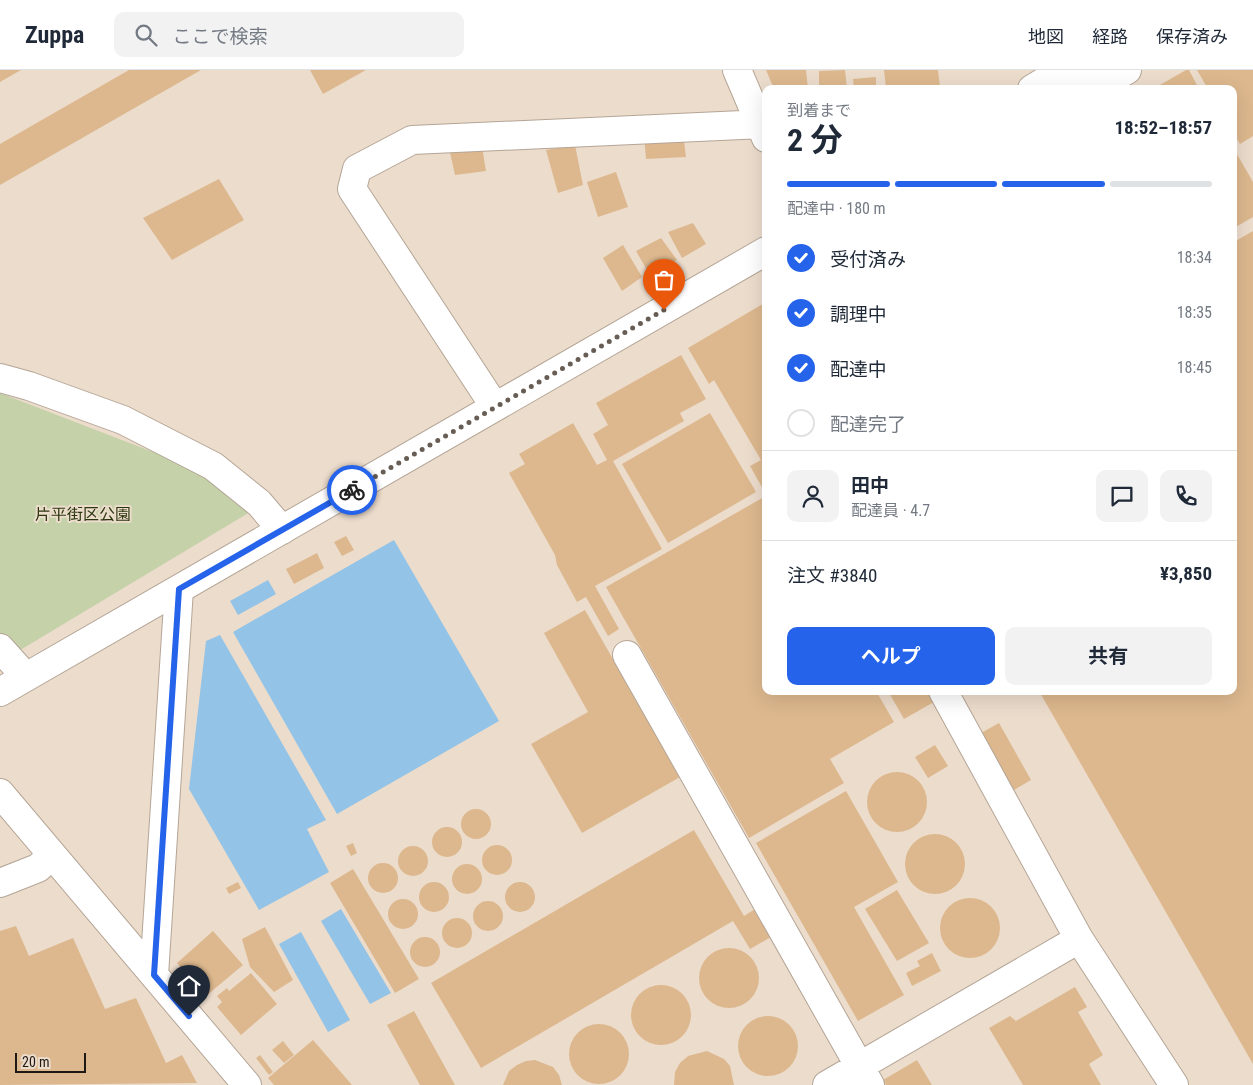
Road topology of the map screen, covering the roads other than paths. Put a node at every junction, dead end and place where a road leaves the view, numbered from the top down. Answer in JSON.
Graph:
{"nodes":[{"id":1,"x":736,"y":70,"type":"edge"},
{"id":2,"x":1127,"y":70,"type":"edge"},
{"id":3,"x":1051,"y":76,"type":"edge"},
{"id":4,"x":762,"y":125,"type":"edge"},
{"id":5,"x":762,"y":129,"type":"edge"},
{"id":6,"x":762,"y":253,"type":"edge"},
{"id":7,"x":0,"y":378,"type":"edge"},
{"id":8,"x":495,"y":407,"type":"junction"},
{"id":9,"x":282,"y":530,"type":"junction"},
{"id":10,"x":179,"y":589,"type":"junction"},
{"id":11,"x":0,"y":648,"type":"edge"},
{"id":12,"x":627,"y":656,"type":"dead end"},
{"id":13,"x":26,"y":677,"type":"junction"},
{"id":14,"x":0,"y":692,"type":"edge"},
{"id":15,"x":945,"y":695,"type":"edge"},
{"id":16,"x":0,"y":793,"type":"edge"},
{"id":17,"x":52,"y":855,"type":"junction"},
{"id":18,"x":0,"y":883,"type":"edge"},
{"id":19,"x":1079,"y":939,"type":"junction"},
{"id":20,"x":154,"y":975,"type":"junction"},
{"id":21,"x":864,"y":1076,"type":"edge"},
{"id":22,"x":247,"y":1085,"type":"edge"},
{"id":23,"x":827,"y":1085,"type":"edge"},
{"id":24,"x":1174,"y":1085,"type":"edge"}],
"edges":[{"from":1,"to":4,"type":"street"},
{"from":2,"to":3,"type":"street"},
{"from":5,"to":8,"type":"street"},
{"from":6,"to":8,"type":"street"},
{"from":7,"to":9,"type":"street"},
{"from":8,"to":9,"type":"street"},
{"from":9,"to":10,"type":"street"},
{"from":10,"to":13,"type":"street"},
{"from":10,"to":20,"type":"street"},
{"from":11,"to":13,"type":"street"},
{"from":12,"to":21,"type":"street"},
{"from":13,"to":14,"type":"street"},
{"from":15,"to":19,"type":"street"},
{"from":16,"to":17,"type":"street"},
{"from":17,"to":18,"type":"street"},
{"from":17,"to":20,"type":"street"},
{"from":19,"to":21,"type":"street"},
{"from":19,"to":24,"type":"street"},
{"from":20,"to":22,"type":"street"},
{"from":21,"to":23,"type":"street"}]}
